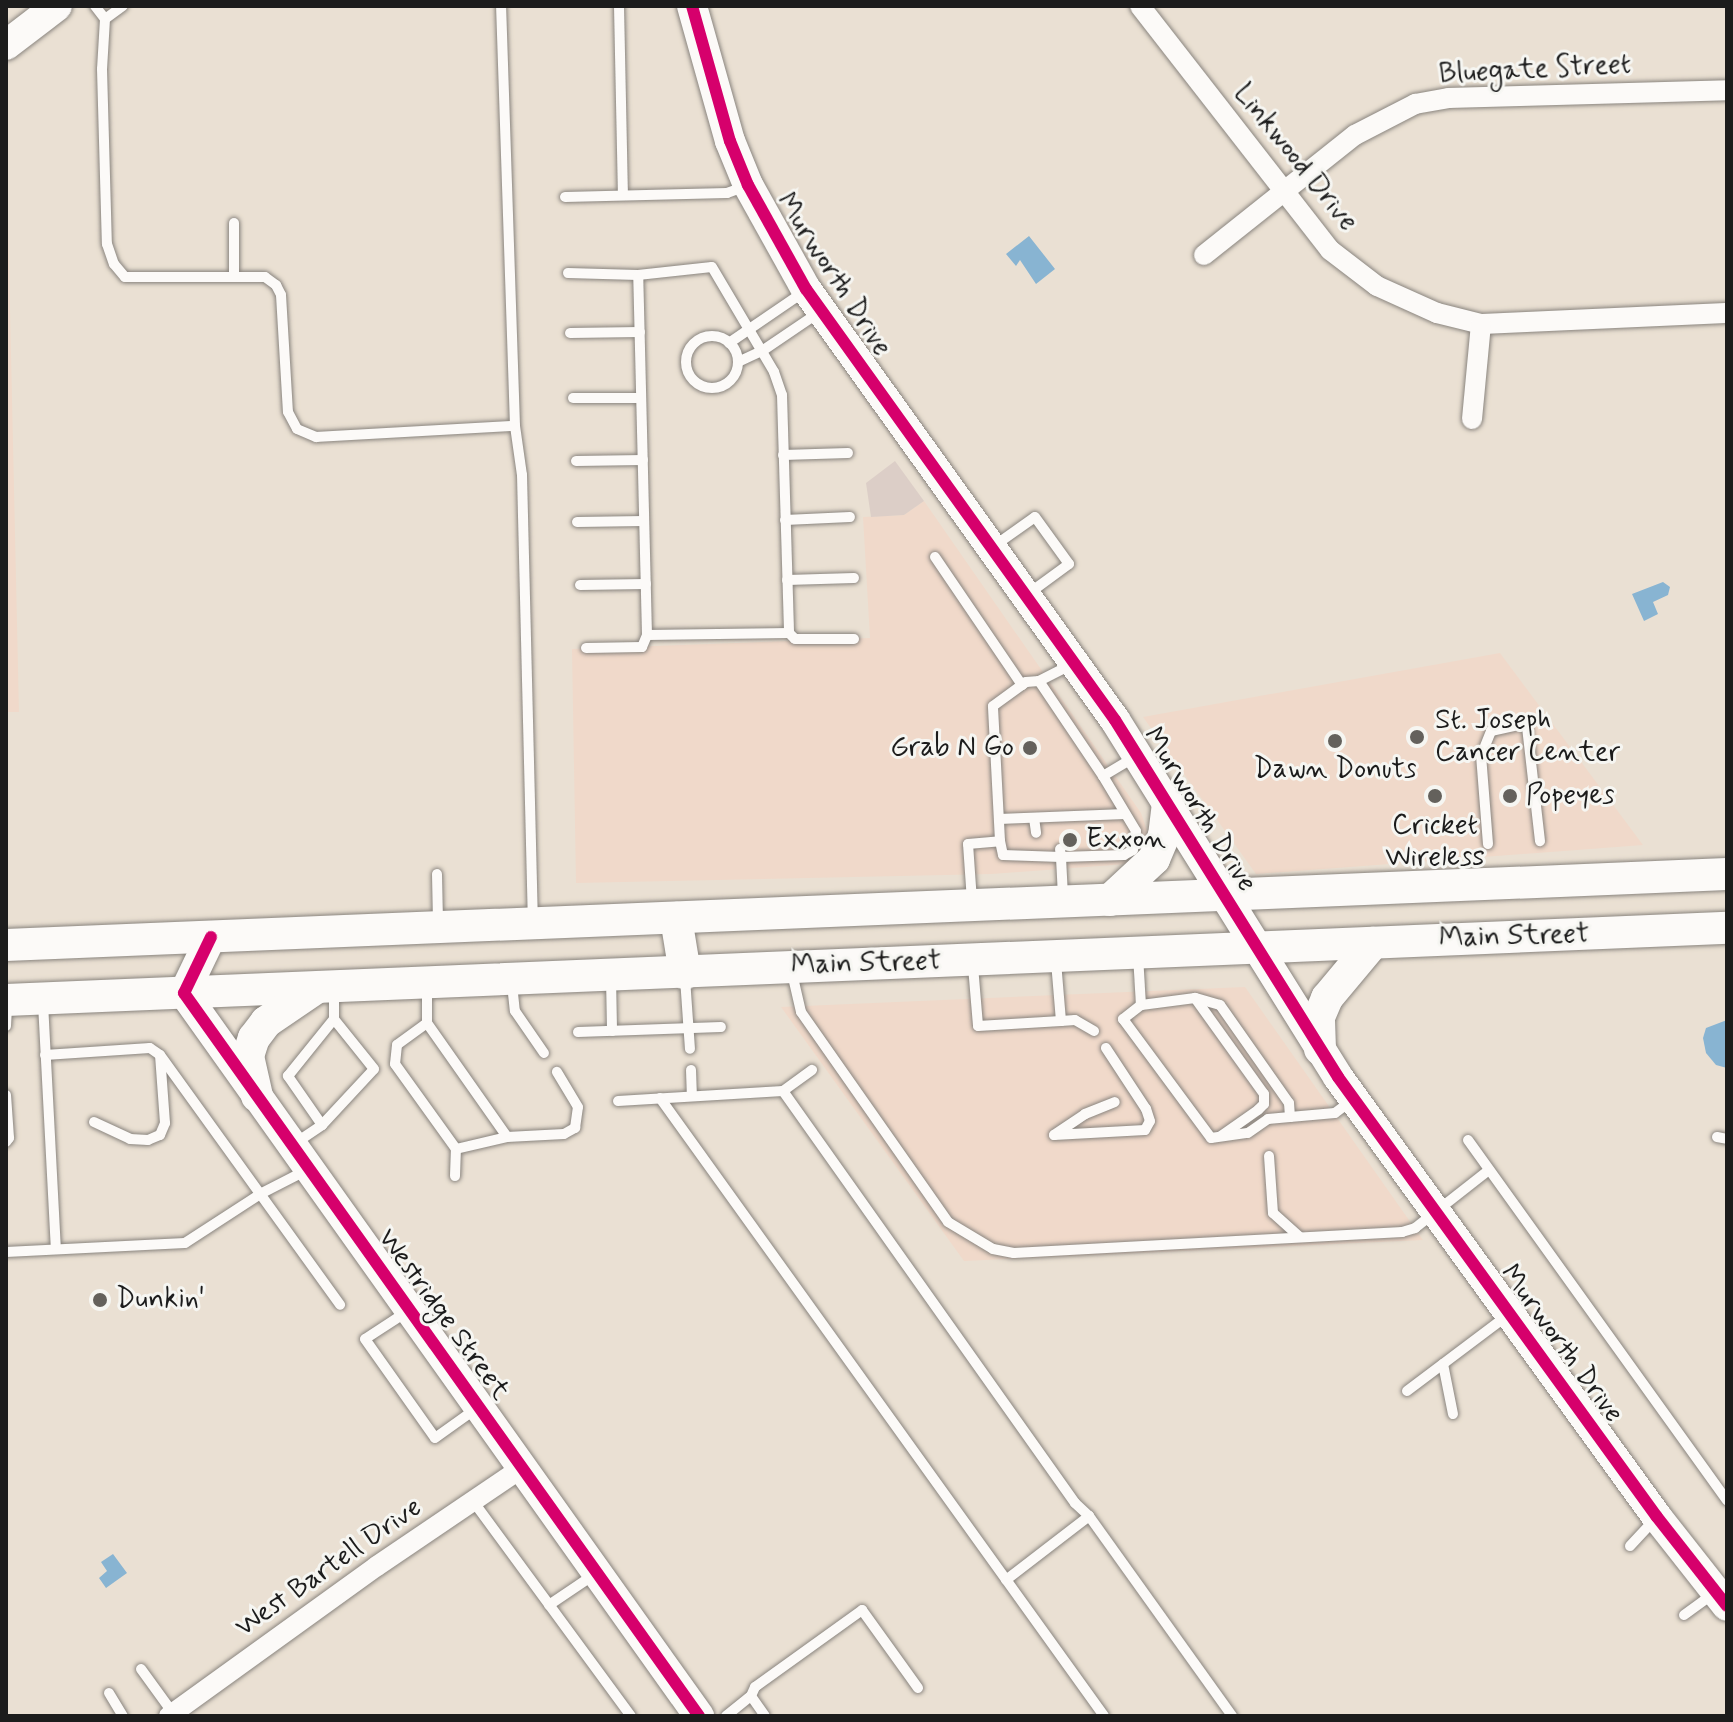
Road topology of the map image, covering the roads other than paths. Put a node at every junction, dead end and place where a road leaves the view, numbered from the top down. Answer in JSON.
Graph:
{"nodes":[{"id":1,"x":57,"y":6,"type":"edge"},
{"id":2,"x":95,"y":6,"type":"edge"},
{"id":3,"x":123,"y":6,"type":"edge"},
{"id":4,"x":501,"y":6,"type":"edge"},
{"id":5,"x":619,"y":6,"type":"edge"},
{"id":6,"x":692,"y":6,"type":"edge"},
{"id":7,"x":1140,"y":6,"type":"edge"},
{"id":8,"x":105,"y":19,"type":"junction"},
{"id":9,"x":6,"y":45,"type":"edge"},
{"id":10,"x":1727,"y":90,"type":"edge"},
{"id":11,"x":748,"y":185,"type":"junction"},
{"id":12,"x":1283,"y":192,"type":"junction"},
{"id":13,"x":623,"y":195,"type":"junction"},
{"id":14,"x":565,"y":197,"type":"dead end"},
{"id":15,"x":234,"y":223,"type":"dead end"},
{"id":16,"x":1204,"y":255,"type":"dead end"},
{"id":17,"x":568,"y":273,"type":"dead end"},
{"id":18,"x":638,"y":275,"type":"junction"},
{"id":19,"x":234,"y":277,"type":"junction"},
{"id":20,"x":814,"y":300,"type":"junction"},
{"id":21,"x":1727,"y":313,"type":"edge"},
{"id":22,"x":1481,"y":324,"type":"junction"},
{"id":23,"x":748,"y":328,"type":"junction"},
{"id":24,"x":640,"y":332,"type":"junction"},
{"id":25,"x":570,"y":333,"type":"dead end"},
{"id":26,"x":729,"y":343,"type":"junction"},
{"id":27,"x":762,"y":351,"type":"junction"},
{"id":28,"x":738,"y":362,"type":"junction"},
{"id":29,"x":573,"y":398,"type":"dead end"},
{"id":30,"x":641,"y":398,"type":"junction"},
{"id":31,"x":1472,"y":419,"type":"dead end"},
{"id":32,"x":515,"y":426,"type":"junction"},
{"id":33,"x":848,"y":453,"type":"dead end"},
{"id":34,"x":783,"y":455,"type":"junction"},
{"id":35,"x":643,"y":460,"type":"junction"},
{"id":36,"x":576,"y":461,"type":"dead end"},
{"id":37,"x":850,"y":517,"type":"dead end"},
{"id":38,"x":785,"y":520,"type":"junction"},
{"id":39,"x":644,"y":521,"type":"junction"},
{"id":40,"x":577,"y":522,"type":"dead end"},
{"id":41,"x":992,"y":548,"type":"junction"},
{"id":42,"x":935,"y":557,"type":"dead end"},
{"id":43,"x":854,"y":578,"type":"dead end"},
{"id":44,"x":787,"y":580,"type":"junction"},
{"id":45,"x":646,"y":584,"type":"junction"},
{"id":46,"x":580,"y":585,"type":"dead end"},
{"id":47,"x":1026,"y":595,"type":"junction"},
{"id":48,"x":789,"y":633,"type":"junction"},
{"id":49,"x":647,"y":635,"type":"junction"},
{"id":50,"x":854,"y":639,"type":"dead end"},
{"id":51,"x":586,"y":648,"type":"dead end"},
{"id":52,"x":1074,"y":663,"type":"junction"},
{"id":53,"x":1039,"y":681,"type":"junction"},
{"id":54,"x":1022,"y":685,"type":"junction"},
{"id":55,"x":1137,"y":755,"type":"junction"},
{"id":56,"x":1103,"y":776,"type":"junction"},
{"id":57,"x":1168,"y":803,"type":"junction"},
{"id":58,"x":1125,"y":814,"type":"junction"},
{"id":59,"x":1104,"y":815,"type":"junction"},
{"id":60,"x":1080,"y":816,"type":"junction"},
{"id":61,"x":1058,"y":817,"type":"junction"},
{"id":62,"x":1034,"y":818,"type":"junction"},
{"id":63,"x":999,"y":819,"type":"junction"},
{"id":64,"x":1105,"y":829,"type":"dead end"},
{"id":65,"x":1081,"y":830,"type":"dead end"},
{"id":66,"x":1058,"y":832,"type":"dead end"},
{"id":67,"x":1036,"y":833,"type":"dead end"},
{"id":68,"x":1000,"y":841,"type":"junction"},
{"id":69,"x":1540,"y":841,"type":"dead end"},
{"id":70,"x":1488,"y":844,"type":"dead end"},
{"id":71,"x":1060,"y":853,"type":"junction"},
{"id":72,"x":437,"y":874,"type":"dead end"},
{"id":73,"x":1727,"y":874,"type":"edge"},
{"id":74,"x":1223,"y":895,"type":"junction"},
{"id":75,"x":1110,"y":900,"type":"junction"},
{"id":76,"x":1064,"y":902,"type":"junction"},
{"id":77,"x":973,"y":906,"type":"junction"},
{"id":78,"x":676,"y":918,"type":"junction"},
{"id":79,"x":533,"y":923,"type":"junction"},
{"id":80,"x":438,"y":928,"type":"junction"},
{"id":81,"x":1727,"y":928,"type":"edge"},
{"id":82,"x":211,"y":937,"type":"junction"},
{"id":83,"x":1373,"y":943,"type":"junction"},
{"id":84,"x":6,"y":945,"type":"edge"},
{"id":85,"x":1258,"y":948,"type":"junction"},
{"id":86,"x":1138,"y":953,"type":"junction"},
{"id":87,"x":1055,"y":956,"type":"junction"},
{"id":88,"x":972,"y":960,"type":"junction"},
{"id":89,"x":790,"y":967,"type":"junction"},
{"id":90,"x":685,"y":973,"type":"junction"},
{"id":91,"x":611,"y":975,"type":"junction"},
{"id":92,"x":511,"y":979,"type":"junction"},
{"id":93,"x":427,"y":982,"type":"junction"},
{"id":94,"x":326,"y":987,"type":"junction"},
{"id":95,"x":184,"y":993,"type":"junction"},
{"id":96,"x":1195,"y":998,"type":"junction"},
{"id":97,"x":43,"y":999,"type":"junction"},
{"id":98,"x":1141,"y":1005,"type":"junction"},
{"id":99,"x":7,"y":1009,"type":"edge"},
{"id":100,"x":334,"y":1019,"type":"junction"},
{"id":101,"x":1061,"y":1021,"type":"junction"},
{"id":102,"x":427,"y":1023,"type":"junction"},
{"id":103,"x":721,"y":1027,"type":"dead end"},
{"id":104,"x":688,"y":1028,"type":"junction"},
{"id":105,"x":612,"y":1031,"type":"junction"},
{"id":106,"x":1094,"y":1031,"type":"dead end"},
{"id":107,"x":578,"y":1032,"type":"dead end"},
{"id":108,"x":1106,"y":1048,"type":"dead end"},
{"id":109,"x":690,"y":1049,"type":"dead end"},
{"id":110,"x":1320,"y":1049,"type":"junction"},
{"id":111,"x":544,"y":1053,"type":"dead end"},
{"id":112,"x":45,"y":1055,"type":"junction"},
{"id":113,"x":160,"y":1055,"type":"junction"},
{"id":114,"x":691,"y":1070,"type":"dead end"},
{"id":115,"x":812,"y":1070,"type":"dead end"},
{"id":116,"x":557,"y":1072,"type":"dead end"},
{"id":117,"x":783,"y":1091,"type":"junction"},
{"id":118,"x":6,"y":1095,"type":"edge"},
{"id":119,"x":257,"y":1096,"type":"junction"},
{"id":120,"x":692,"y":1096,"type":"junction"},
{"id":121,"x":660,"y":1098,"type":"junction"},
{"id":122,"x":1354,"y":1098,"type":"junction"},
{"id":123,"x":618,"y":1101,"type":"dead end"},
{"id":124,"x":1115,"y":1102,"type":"dead end"},
{"id":125,"x":1290,"y":1117,"type":"junction"},
{"id":126,"x":94,"y":1122,"type":"dead end"},
{"id":127,"x":322,"y":1125,"type":"junction"},
{"id":128,"x":507,"y":1137,"type":"junction"},
{"id":129,"x":1219,"y":1137,"type":"junction"},
{"id":130,"x":1468,"y":1140,"type":"dead end"},
{"id":131,"x":6,"y":1142,"type":"edge"},
{"id":132,"x":456,"y":1149,"type":"junction"},
{"id":133,"x":1269,"y":1156,"type":"dead end"},
{"id":134,"x":301,"y":1157,"type":"junction"},
{"id":135,"x":1489,"y":1170,"type":"junction"},
{"id":136,"x":455,"y":1176,"type":"dead end"},
{"id":137,"x":262,"y":1193,"type":"junction"},
{"id":138,"x":1435,"y":1212,"type":"junction"},
{"id":139,"x":1300,"y":1237,"type":"junction"},
{"id":140,"x":56,"y":1249,"type":"junction"},
{"id":141,"x":6,"y":1252,"type":"edge"},
{"id":142,"x":340,"y":1305,"type":"dead end"},
{"id":143,"x":409,"y":1310,"type":"junction"},
{"id":144,"x":1510,"y":1314,"type":"junction"},
{"id":145,"x":1443,"y":1364,"type":"junction"},
{"id":146,"x":1407,"y":1391,"type":"dead end"},
{"id":147,"x":479,"y":1407,"type":"junction"},
{"id":148,"x":1453,"y":1414,"type":"dead end"},
{"id":149,"x":522,"y":1468,"type":"junction"},
{"id":150,"x":473,"y":1501,"type":"junction"},
{"id":151,"x":1727,"y":1501,"type":"edge"},
{"id":152,"x":1089,"y":1516,"type":"junction"},
{"id":153,"x":1657,"y":1517,"type":"junction"},
{"id":154,"x":1630,"y":1546,"type":"dead end"},
{"id":155,"x":597,"y":1572,"type":"junction"},
{"id":156,"x":1006,"y":1580,"type":"junction"},
{"id":157,"x":1721,"y":1599,"type":"edge"},
{"id":158,"x":549,"y":1605,"type":"junction"},
{"id":159,"x":1684,"y":1615,"type":"dead end"},
{"id":160,"x":141,"y":1669,"type":"dead end"},
{"id":161,"x":918,"y":1688,"type":"dead end"},
{"id":162,"x":109,"y":1693,"type":"dead end"},
{"id":163,"x":751,"y":1696,"type":"junction"},
{"id":164,"x":171,"y":1715,"type":"edge"},
{"id":165,"x":123,"y":1716,"type":"edge"},
{"id":166,"x":631,"y":1716,"type":"edge"},
{"id":167,"x":699,"y":1716,"type":"edge"},
{"id":168,"x":726,"y":1716,"type":"edge"},
{"id":169,"x":765,"y":1716,"type":"edge"},
{"id":170,"x":1104,"y":1716,"type":"edge"},
{"id":171,"x":1232,"y":1716,"type":"edge"}],
"edges":[{"from":1,"to":9,"type":"street"},
{"from":2,"to":8,"type":"lane"},
{"from":3,"to":8,"type":"lane"},
{"from":4,"to":32,"type":"lane"},
{"from":5,"to":13,"type":"lane"},
{"from":6,"to":11,"type":"street","name":"Murworth Drive"},
{"from":7,"to":12,"type":"street","name":"Linkwood Drive"},
{"from":8,"to":19,"type":"lane"},
{"from":10,"to":12,"type":"street","name":"Bluegate Street"},
{"from":11,"to":13,"type":"lane"},
{"from":11,"to":20,"type":"street","name":"Murworth Drive"},
{"from":12,"to":16,"type":"street","name":"Bluegate Street"},
{"from":12,"to":22,"type":"street","name":"Linkwood Drive"},
{"from":13,"to":14,"type":"lane"},
{"from":15,"to":19,"type":"lane"},
{"from":17,"to":18,"type":"lane"},
{"from":18,"to":23,"type":"lane"},
{"from":18,"to":24,"type":"lane"},
{"from":19,"to":32,"type":"lane"},
{"from":20,"to":23,"type":"lane"},
{"from":20,"to":27,"type":"lane"},
{"from":20,"to":41,"type":"street","name":"Murworth Drive"},
{"from":21,"to":22,"type":"street","name":"Linkwood Drive"},
{"from":22,"to":31,"type":"street"},
{"from":23,"to":26,"type":"lane"},
{"from":23,"to":27,"type":"lane"},
{"from":24,"to":25,"type":"lane"},
{"from":24,"to":30,"type":"lane"},
{"from":26,"to":28,"type":"lane"},
{"from":26,"to":28,"type":"lane"},
{"from":27,"to":28,"type":"lane"},
{"from":27,"to":34,"type":"lane"},
{"from":29,"to":30,"type":"lane"},
{"from":30,"to":35,"type":"lane"},
{"from":32,"to":79,"type":"lane"},
{"from":33,"to":34,"type":"lane"},
{"from":34,"to":38,"type":"lane"},
{"from":35,"to":36,"type":"lane"},
{"from":35,"to":39,"type":"lane"},
{"from":37,"to":38,"type":"lane"},
{"from":38,"to":44,"type":"lane"},
{"from":39,"to":40,"type":"lane"},
{"from":39,"to":45,"type":"lane"},
{"from":41,"to":47,"type":"street","name":"Murworth Drive"},
{"from":41,"to":47,"type":"lane"},
{"from":42,"to":54,"type":"lane"},
{"from":43,"to":44,"type":"lane"},
{"from":44,"to":48,"type":"lane"},
{"from":45,"to":46,"type":"lane"},
{"from":45,"to":49,"type":"lane"},
{"from":47,"to":52,"type":"street","name":"Murworth Drive"},
{"from":48,"to":49,"type":"lane"},
{"from":48,"to":50,"type":"lane"},
{"from":49,"to":51,"type":"lane"},
{"from":52,"to":53,"type":"lane"},
{"from":52,"to":55,"type":"street","name":"Murworth Drive"},
{"from":53,"to":54,"type":"lane"},
{"from":53,"to":56,"type":"lane"},
{"from":54,"to":63,"type":"lane"},
{"from":55,"to":56,"type":"lane"},
{"from":55,"to":57,"type":"street","name":"Murworth Drive"},
{"from":56,"to":58,"type":"lane"},
{"from":57,"to":74,"type":"street","name":"Murworth Drive"},
{"from":57,"to":75,"type":"main road"},
{"from":58,"to":59,"type":"lane"},
{"from":58,"to":71,"type":"lane"},
{"from":59,"to":60,"type":"lane"},
{"from":59,"to":64,"type":"lane"},
{"from":60,"to":61,"type":"lane"},
{"from":60,"to":65,"type":"lane"},
{"from":61,"to":62,"type":"lane"},
{"from":61,"to":66,"type":"lane"},
{"from":62,"to":63,"type":"lane"},
{"from":62,"to":67,"type":"lane"},
{"from":63,"to":68,"type":"lane"},
{"from":68,"to":71,"type":"lane"},
{"from":68,"to":77,"type":"lane"},
{"from":69,"to":70,"type":"lane"},
{"from":71,"to":76,"type":"lane"},
{"from":72,"to":80,"type":"lane"},
{"from":73,"to":74,"type":"main road","name":"Main Street"},
{"from":74,"to":75,"type":"main road","name":"Main Street"},
{"from":74,"to":85,"type":"street","name":"Murworth Drive"},
{"from":75,"to":76,"type":"main road","name":"Main Street"},
{"from":76,"to":77,"type":"main road","name":"Main Street"},
{"from":77,"to":78,"type":"main road","name":"Main Street"},
{"from":78,"to":79,"type":"main road","name":"Main Street"},
{"from":78,"to":90,"type":"main road"},
{"from":79,"to":80,"type":"main road","name":"Main Street"},
{"from":80,"to":82,"type":"main road","name":"Main Street"},
{"from":81,"to":83,"type":"main road","name":"Main Street"},
{"from":82,"to":84,"type":"main road","name":"Main Street"},
{"from":82,"to":95,"type":"street"},
{"from":83,"to":85,"type":"main road","name":"Main Street"},
{"from":83,"to":110,"type":"main road"},
{"from":85,"to":86,"type":"main road","name":"Main Street"},
{"from":85,"to":110,"type":"street","name":"Murworth Drive"},
{"from":86,"to":87,"type":"main road","name":"Main Street"},
{"from":86,"to":98,"type":"lane"},
{"from":87,"to":88,"type":"main road","name":"Main Street"},
{"from":87,"to":101,"type":"lane"},
{"from":88,"to":89,"type":"main road","name":"Main Street"},
{"from":88,"to":101,"type":"lane"},
{"from":89,"to":90,"type":"main road","name":"Main Street"},
{"from":89,"to":139,"type":"lane"},
{"from":90,"to":91,"type":"main road","name":"Main Street"},
{"from":90,"to":104,"type":"lane"},
{"from":91,"to":92,"type":"main road","name":"Main Street"},
{"from":91,"to":105,"type":"lane"},
{"from":92,"to":93,"type":"main road","name":"Main Street"},
{"from":92,"to":111,"type":"lane"},
{"from":93,"to":94,"type":"main road","name":"Main Street"},
{"from":93,"to":102,"type":"lane"},
{"from":94,"to":95,"type":"main road","name":"Main Street"},
{"from":94,"to":100,"type":"lane"},
{"from":94,"to":119,"type":"main road"},
{"from":95,"to":97,"type":"main road","name":"Main Street"},
{"from":95,"to":119,"type":"street","name":"Westridge Street"},
{"from":96,"to":98,"type":"lane"},
{"from":96,"to":125,"type":"lane"},
{"from":96,"to":129,"type":"lane"},
{"from":97,"to":99,"type":"main road","name":"Main Street"},
{"from":97,"to":112,"type":"lane"},
{"from":98,"to":129,"type":"lane"},
{"from":100,"to":127,"type":"lane"},
{"from":100,"to":127,"type":"lane"},
{"from":101,"to":106,"type":"lane"},
{"from":102,"to":128,"type":"lane"},
{"from":102,"to":132,"type":"lane"},
{"from":103,"to":104,"type":"lane"},
{"from":104,"to":105,"type":"lane"},
{"from":104,"to":109,"type":"lane"},
{"from":105,"to":107,"type":"lane"},
{"from":108,"to":124,"type":"lane"},
{"from":110,"to":122,"type":"street","name":"Murworth Drive"},
{"from":112,"to":113,"type":"lane"},
{"from":112,"to":140,"type":"lane"},
{"from":113,"to":126,"type":"lane"},
{"from":113,"to":137,"type":"lane"},
{"from":114,"to":120,"type":"lane"},
{"from":115,"to":117,"type":"lane"},
{"from":116,"to":128,"type":"lane"},
{"from":117,"to":120,"type":"lane"},
{"from":117,"to":152,"type":"lane"},
{"from":118,"to":131,"type":"lane"},
{"from":119,"to":134,"type":"street","name":"Westridge Street"},
{"from":120,"to":121,"type":"lane"},
{"from":121,"to":123,"type":"lane"},
{"from":121,"to":156,"type":"lane"},
{"from":122,"to":125,"type":"lane"},
{"from":122,"to":138,"type":"street","name":"Murworth Drive"},
{"from":125,"to":129,"type":"lane"},
{"from":127,"to":134,"type":"lane"},
{"from":128,"to":132,"type":"lane"},
{"from":130,"to":135,"type":"lane"},
{"from":132,"to":136,"type":"lane"},
{"from":133,"to":139,"type":"lane"},
{"from":134,"to":137,"type":"lane"},
{"from":134,"to":143,"type":"street","name":"Westridge Street"},
{"from":135,"to":138,"type":"lane"},
{"from":135,"to":151,"type":"lane"},
{"from":137,"to":140,"type":"lane"},
{"from":137,"to":142,"type":"lane"},
{"from":138,"to":139,"type":"lane"},
{"from":138,"to":144,"type":"street","name":"Murworth Drive"},
{"from":140,"to":141,"type":"lane"},
{"from":143,"to":147,"type":"street","name":"Westridge Street"},
{"from":143,"to":147,"type":"lane"},
{"from":144,"to":145,"type":"lane"},
{"from":144,"to":153,"type":"street","name":"Murworth Drive"},
{"from":145,"to":146,"type":"lane"},
{"from":145,"to":148,"type":"lane"},
{"from":147,"to":149,"type":"street","name":"Westridge Street"},
{"from":149,"to":150,"type":"street","name":"West Bartell Drive"},
{"from":149,"to":155,"type":"street","name":"Westridge Street"},
{"from":150,"to":158,"type":"lane"},
{"from":150,"to":164,"type":"street","name":"West Bartell Drive"},
{"from":152,"to":156,"type":"lane"},
{"from":152,"to":171,"type":"lane"},
{"from":153,"to":154,"type":"lane"},
{"from":153,"to":157,"type":"street","name":"Murworth Drive"},
{"from":155,"to":158,"type":"lane"},
{"from":155,"to":167,"type":"street","name":"Westridge Street"},
{"from":156,"to":170,"type":"lane"},
{"from":157,"to":159,"type":"lane"},
{"from":158,"to":166,"type":"lane"},
{"from":160,"to":164,"type":"lane"},
{"from":161,"to":163,"type":"lane"},
{"from":162,"to":165,"type":"lane"},
{"from":163,"to":168,"type":"lane"},
{"from":163,"to":169,"type":"lane"}]}
